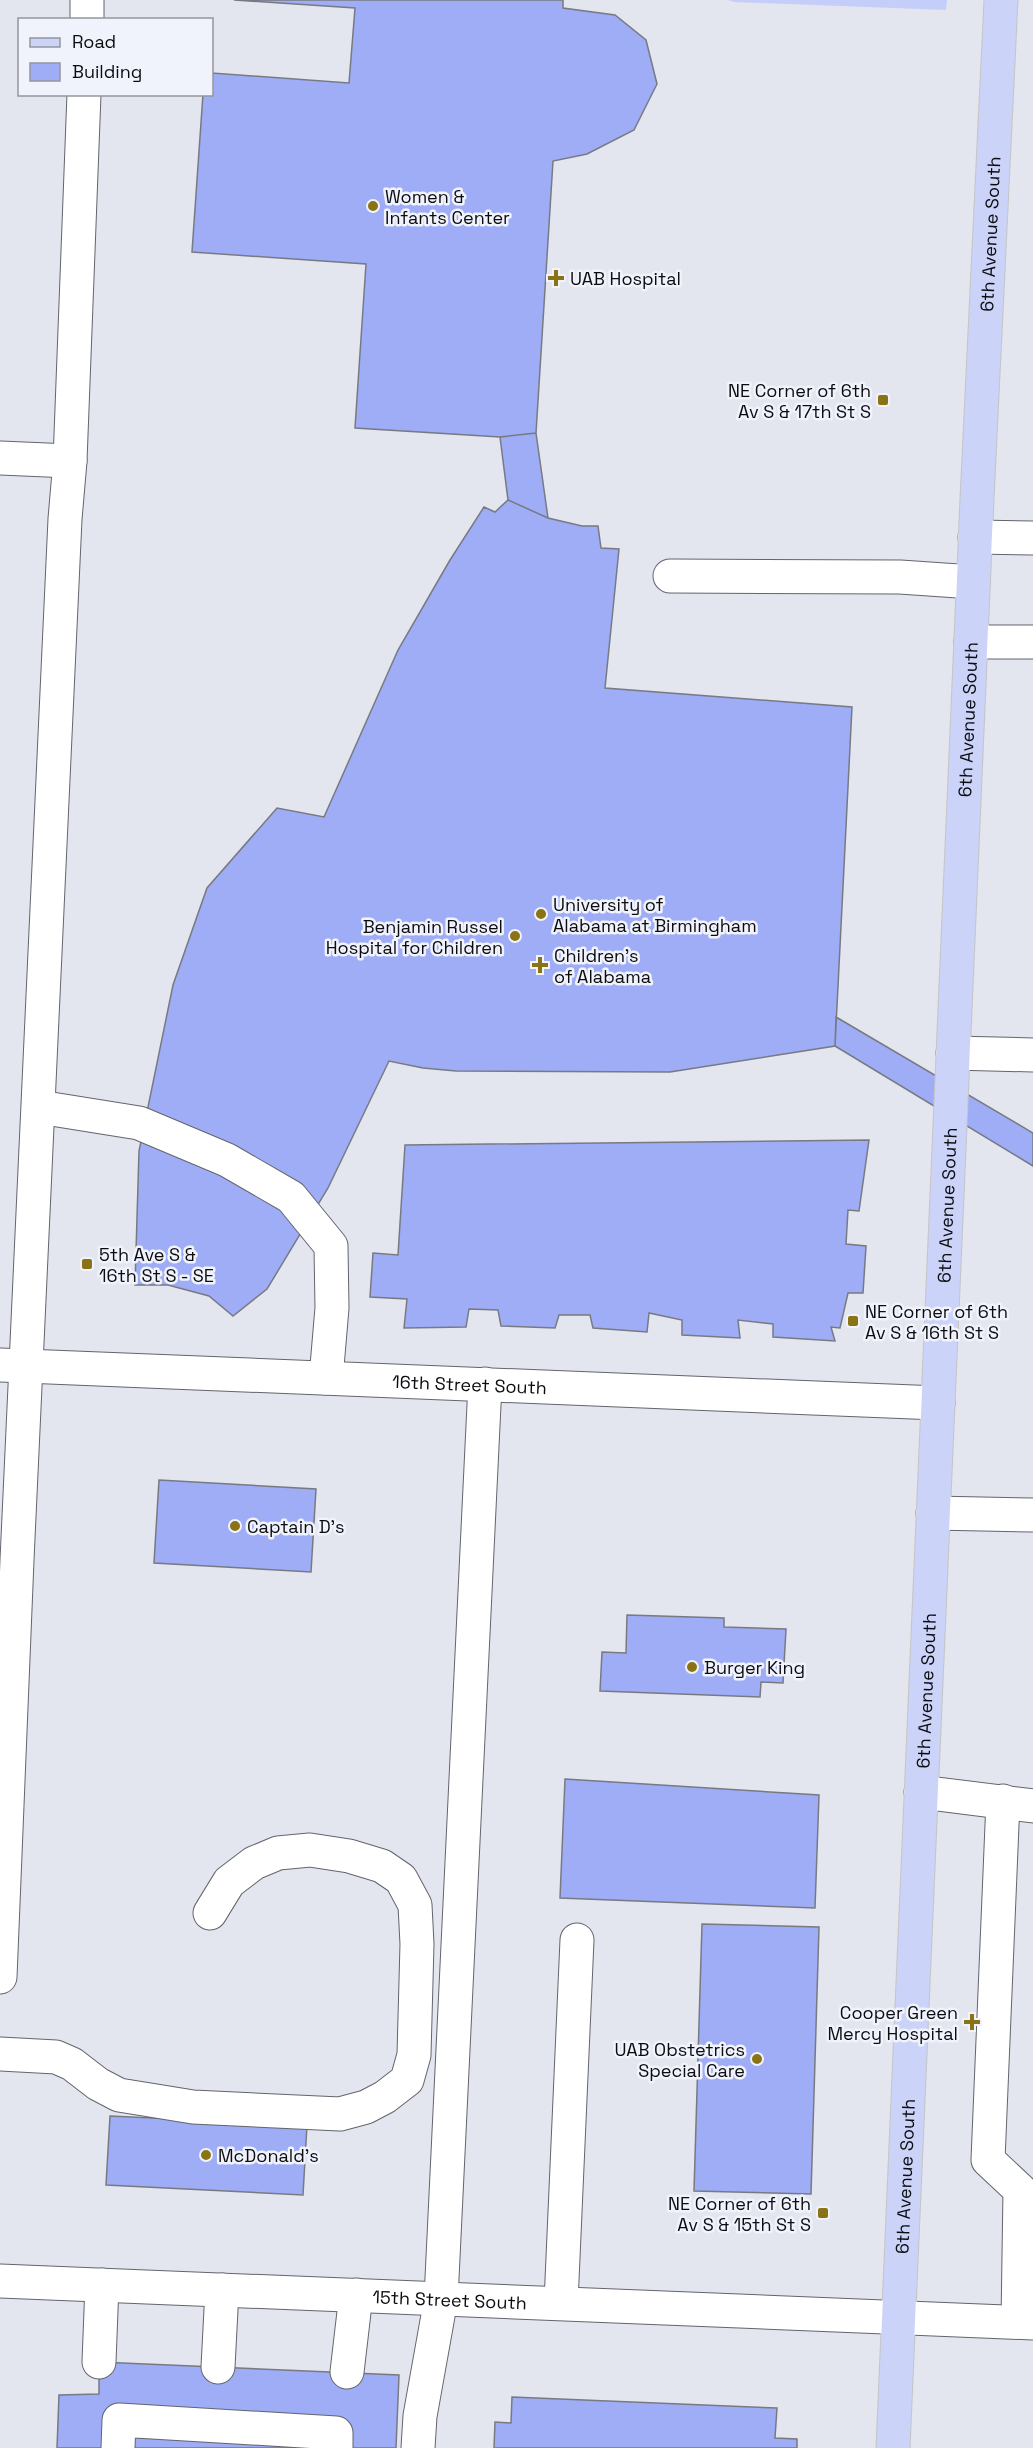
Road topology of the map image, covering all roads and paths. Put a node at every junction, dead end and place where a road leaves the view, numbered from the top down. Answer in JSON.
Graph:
{"nodes":[{"id":1,"x":87,"y":0,"type":"edge"},
{"id":2,"x":1001,"y":0,"type":"edge"},
{"id":3,"x":87,"y":18,"type":"edge"},
{"id":4,"x":84,"y":96,"type":"edge"},
{"id":5,"x":0,"y":458,"type":"edge"},
{"id":6,"x":70,"y":461,"type":"junction"},
{"id":7,"x":975,"y":537,"type":"junction"},
{"id":8,"x":1033,"y":538,"type":"edge"},
{"id":9,"x":670,"y":576,"type":"dead end"},
{"id":10,"x":974,"y":582,"type":"junction"},
{"id":11,"x":971,"y":642,"type":"junction"},
{"id":12,"x":1033,"y":642,"type":"edge"},
{"id":13,"x":953,"y":1053,"type":"junction"},
{"id":14,"x":1033,"y":1055,"type":"edge"},
{"id":15,"x":39,"y":1107,"type":"junction"},
{"id":16,"x":13,"y":1365,"type":"edge"},
{"id":17,"x":326,"y":1378,"type":"junction"},
{"id":18,"x":485,"y":1384,"type":"junction"},
{"id":19,"x":938,"y":1403,"type":"junction"},
{"id":20,"x":933,"y":1513,"type":"junction"},
{"id":21,"x":1033,"y":1515,"type":"edge"},
{"id":22,"x":6,"y":1678,"type":"edge"},
{"id":23,"x":921,"y":1792,"type":"junction"},
{"id":24,"x":1018,"y":1803,"type":"edge"},
{"id":25,"x":210,"y":1912,"type":"dead end"},
{"id":26,"x":577,"y":1940,"type":"dead end"},
{"id":27,"x":0,"y":1977,"type":"edge"},
{"id":28,"x":0,"y":2054,"type":"edge"},
{"id":29,"x":1026,"y":2184,"type":"edge"},
{"id":30,"x":0,"y":2281,"type":"edge"},
{"id":31,"x":102,"y":2285,"type":"junction"},
{"id":32,"x":222,"y":2289,"type":"junction"},
{"id":33,"x":356,"y":2295,"type":"junction"},
{"id":34,"x":441,"y":2299,"type":"junction"},
{"id":35,"x":561,"y":2303,"type":"junction"},
{"id":36,"x":898,"y":2316,"type":"junction"},
{"id":37,"x":1026,"y":2323,"type":"edge"},
{"id":38,"x":99,"y":2362,"type":"dead end"},
{"id":39,"x":218,"y":2367,"type":"dead end"},
{"id":40,"x":347,"y":2372,"type":"dead end"},
{"id":41,"x":118,"y":2448,"type":"edge"},
{"id":42,"x":336,"y":2448,"type":"edge"},
{"id":43,"x":418,"y":2448,"type":"edge"},
{"id":44,"x":893,"y":2448,"type":"edge"}],
"edges":[{"from":1,"to":3,"type":"street"},
{"from":2,"to":7,"type":"main road","name":"6th Avenue South"},
{"from":4,"to":6,"type":"street"},
{"from":5,"to":6,"type":"street"},
{"from":6,"to":15,"type":"street"},
{"from":7,"to":8,"type":"street"},
{"from":7,"to":10,"type":"main road","name":"6th Avenue South"},
{"from":9,"to":10,"type":"street"},
{"from":10,"to":11,"type":"main road","name":"6th Avenue South"},
{"from":11,"to":12,"type":"street"},
{"from":11,"to":13,"type":"main road","name":"6th Avenue South"},
{"from":13,"to":14,"type":"street"},
{"from":13,"to":19,"type":"main road","name":"6th Avenue South"},
{"from":15,"to":16,"type":"street"},
{"from":15,"to":17,"type":"street"},
{"from":16,"to":17,"type":"street","name":"16th Street South"},
{"from":16,"to":22,"type":"street"},
{"from":17,"to":18,"type":"street","name":"16th Street South"},
{"from":18,"to":19,"type":"street","name":"16th Street South"},
{"from":18,"to":34,"type":"street"},
{"from":19,"to":20,"type":"main road","name":"6th Avenue South"},
{"from":20,"to":21,"type":"street"},
{"from":20,"to":23,"type":"main road","name":"6th Avenue South"},
{"from":22,"to":27,"type":"street"},
{"from":23,"to":24,"type":"street"},
{"from":23,"to":36,"type":"main road","name":"6th Avenue South"},
{"from":24,"to":29,"type":"street"},
{"from":25,"to":28,"type":"street"},
{"from":26,"to":35,"type":"street"},
{"from":29,"to":37,"type":"street"},
{"from":30,"to":31,"type":"street","name":"15th Street South"},
{"from":31,"to":32,"type":"street","name":"15th Street South"},
{"from":31,"to":38,"type":"street"},
{"from":32,"to":33,"type":"street","name":"15th Street South"},
{"from":32,"to":39,"type":"street"},
{"from":33,"to":34,"type":"street","name":"15th Street South"},
{"from":33,"to":40,"type":"street"},
{"from":34,"to":35,"type":"street","name":"15th Street South"},
{"from":34,"to":43,"type":"street"},
{"from":35,"to":36,"type":"street","name":"15th Street South"},
{"from":36,"to":37,"type":"street","name":"15th Street South"},
{"from":36,"to":44,"type":"main road","name":"6th Avenue South"},
{"from":41,"to":42,"type":"street"}]}
